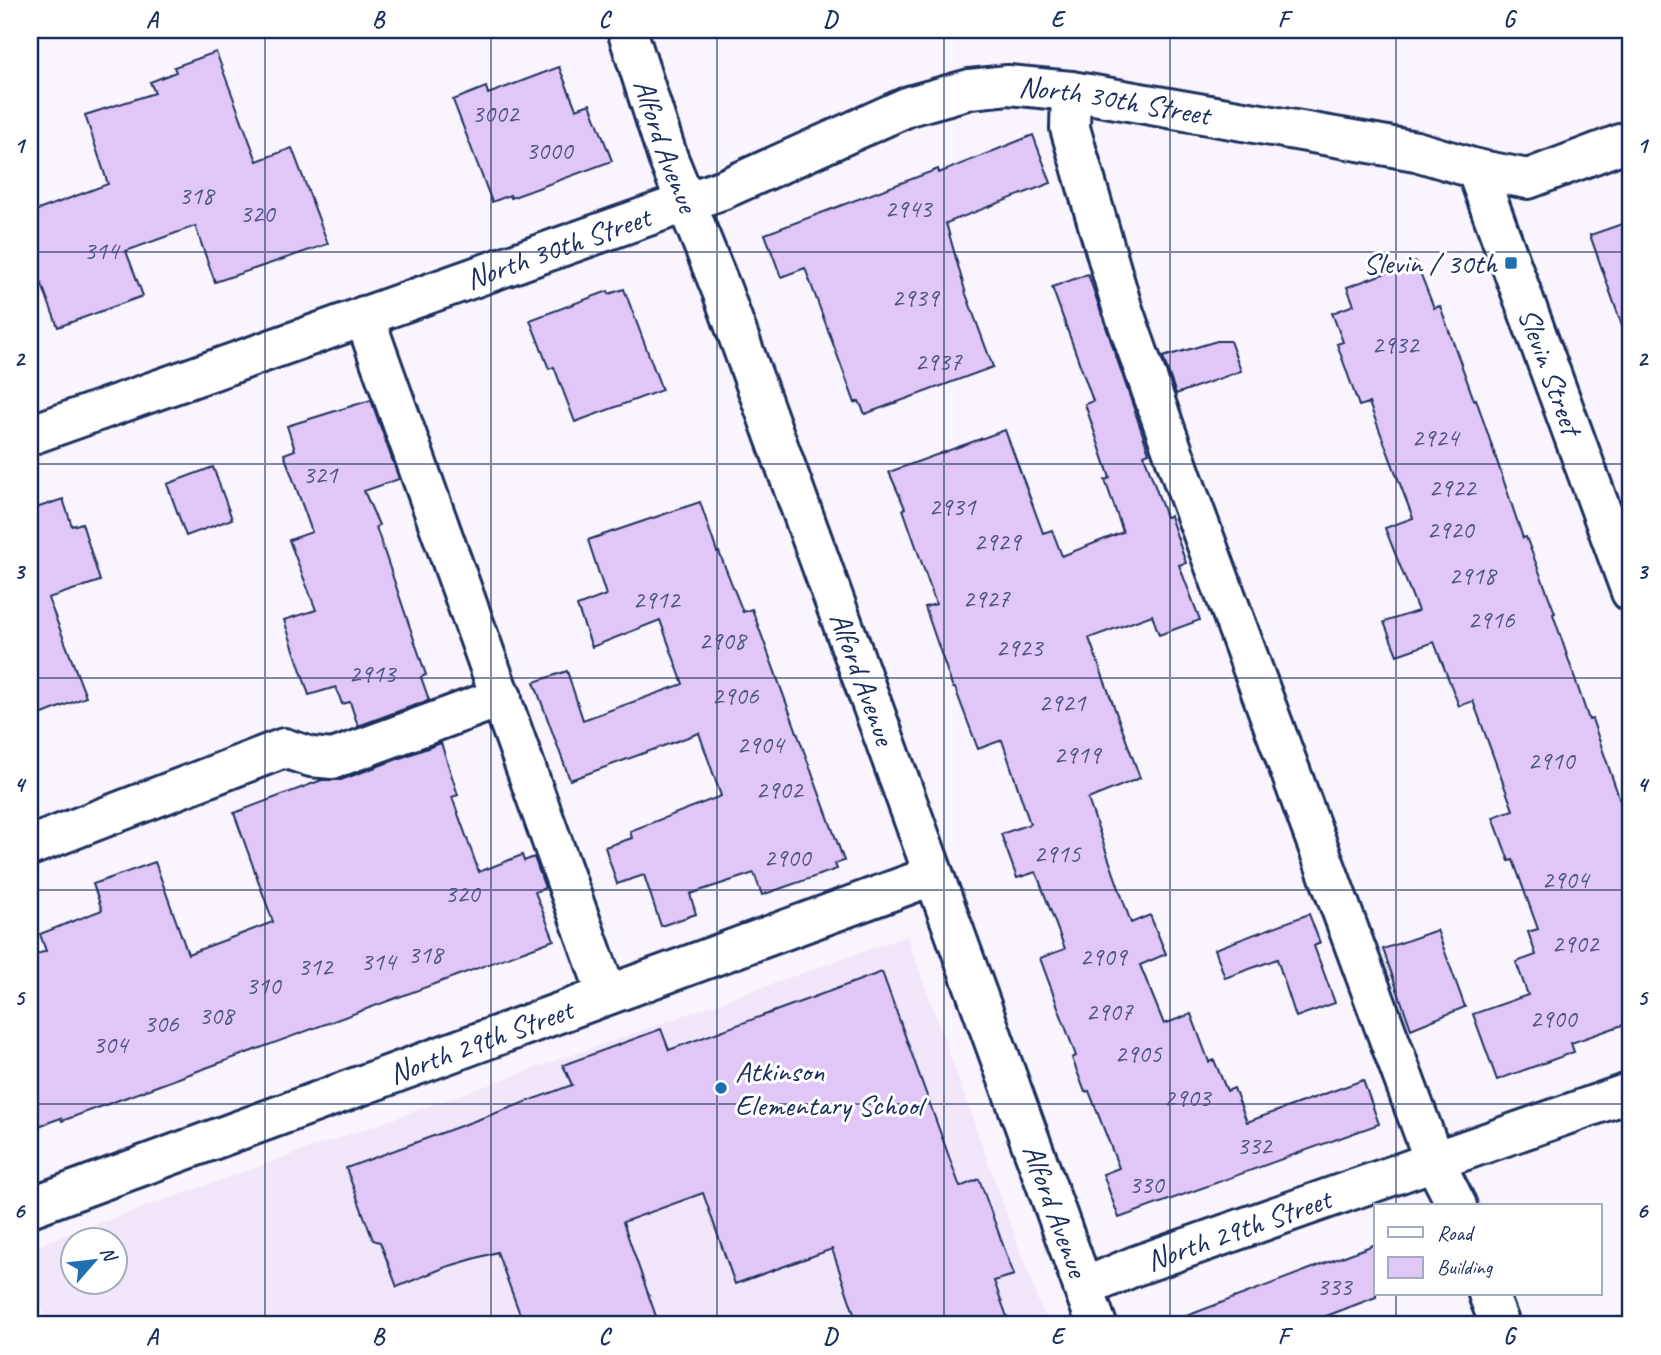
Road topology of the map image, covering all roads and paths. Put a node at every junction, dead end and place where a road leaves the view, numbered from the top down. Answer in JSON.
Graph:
{"nodes":[{"id":1,"x":627,"y":30,"type":"edge"},
{"id":2,"x":1071,"y":91,"type":"junction"},
{"id":3,"x":1631,"y":140,"type":"edge"},
{"id":4,"x":1476,"y":169,"type":"junction"},
{"id":5,"x":685,"y":201,"type":"junction"},
{"id":6,"x":364,"y":316,"type":"junction"},
{"id":7,"x":30,"y":435,"type":"edge"},
{"id":8,"x":1631,"y":592,"type":"edge"},
{"id":9,"x":502,"y":697,"type":"junction"},
{"id":10,"x":30,"y":846,"type":"edge"},
{"id":11,"x":932,"y":876,"type":"junction"},
{"id":12,"x":607,"y":995,"type":"junction"},
{"id":13,"x":1631,"y":1092,"type":"edge"},
{"id":14,"x":1434,"y":1161,"type":"junction"},
{"id":15,"x":1456,"y":1204,"type":"edge"},
{"id":16,"x":30,"y":1208,"type":"edge"},
{"id":17,"x":1083,"y":1288,"type":"junction"},
{"id":18,"x":1489,"y":1296,"type":"edge"},
{"id":19,"x":1097,"y":1325,"type":"edge"},
{"id":20,"x":1500,"y":1325,"type":"edge"}],
"edges":[{"from":1,"to":5,"type":"street","name":"Alford Avenue"},
{"from":2,"to":4,"type":"street","name":"North 30th Street"},
{"from":2,"to":5,"type":"street","name":"North 30th Street"},
{"from":2,"to":14,"type":"street"},
{"from":3,"to":4,"type":"street"},
{"from":4,"to":8,"type":"street","name":"Slevin Street"},
{"from":5,"to":6,"type":"street","name":"North 30th Street"},
{"from":5,"to":11,"type":"street","name":"Alford Avenue"},
{"from":6,"to":7,"type":"street","name":"North 30th Street"},
{"from":6,"to":9,"type":"street"},
{"from":9,"to":10,"type":"street"},
{"from":9,"to":12,"type":"street"},
{"from":11,"to":12,"type":"street","name":"North 29th Street"},
{"from":11,"to":17,"type":"street","name":"Alford Avenue"},
{"from":12,"to":16,"type":"street","name":"North 29th Street"},
{"from":13,"to":14,"type":"street","name":"North 29th Street"},
{"from":14,"to":15,"type":"street"},
{"from":14,"to":17,"type":"street","name":"North 29th Street"},
{"from":17,"to":19,"type":"street","name":"Alford Avenue"},
{"from":18,"to":20,"type":"street"}]}
